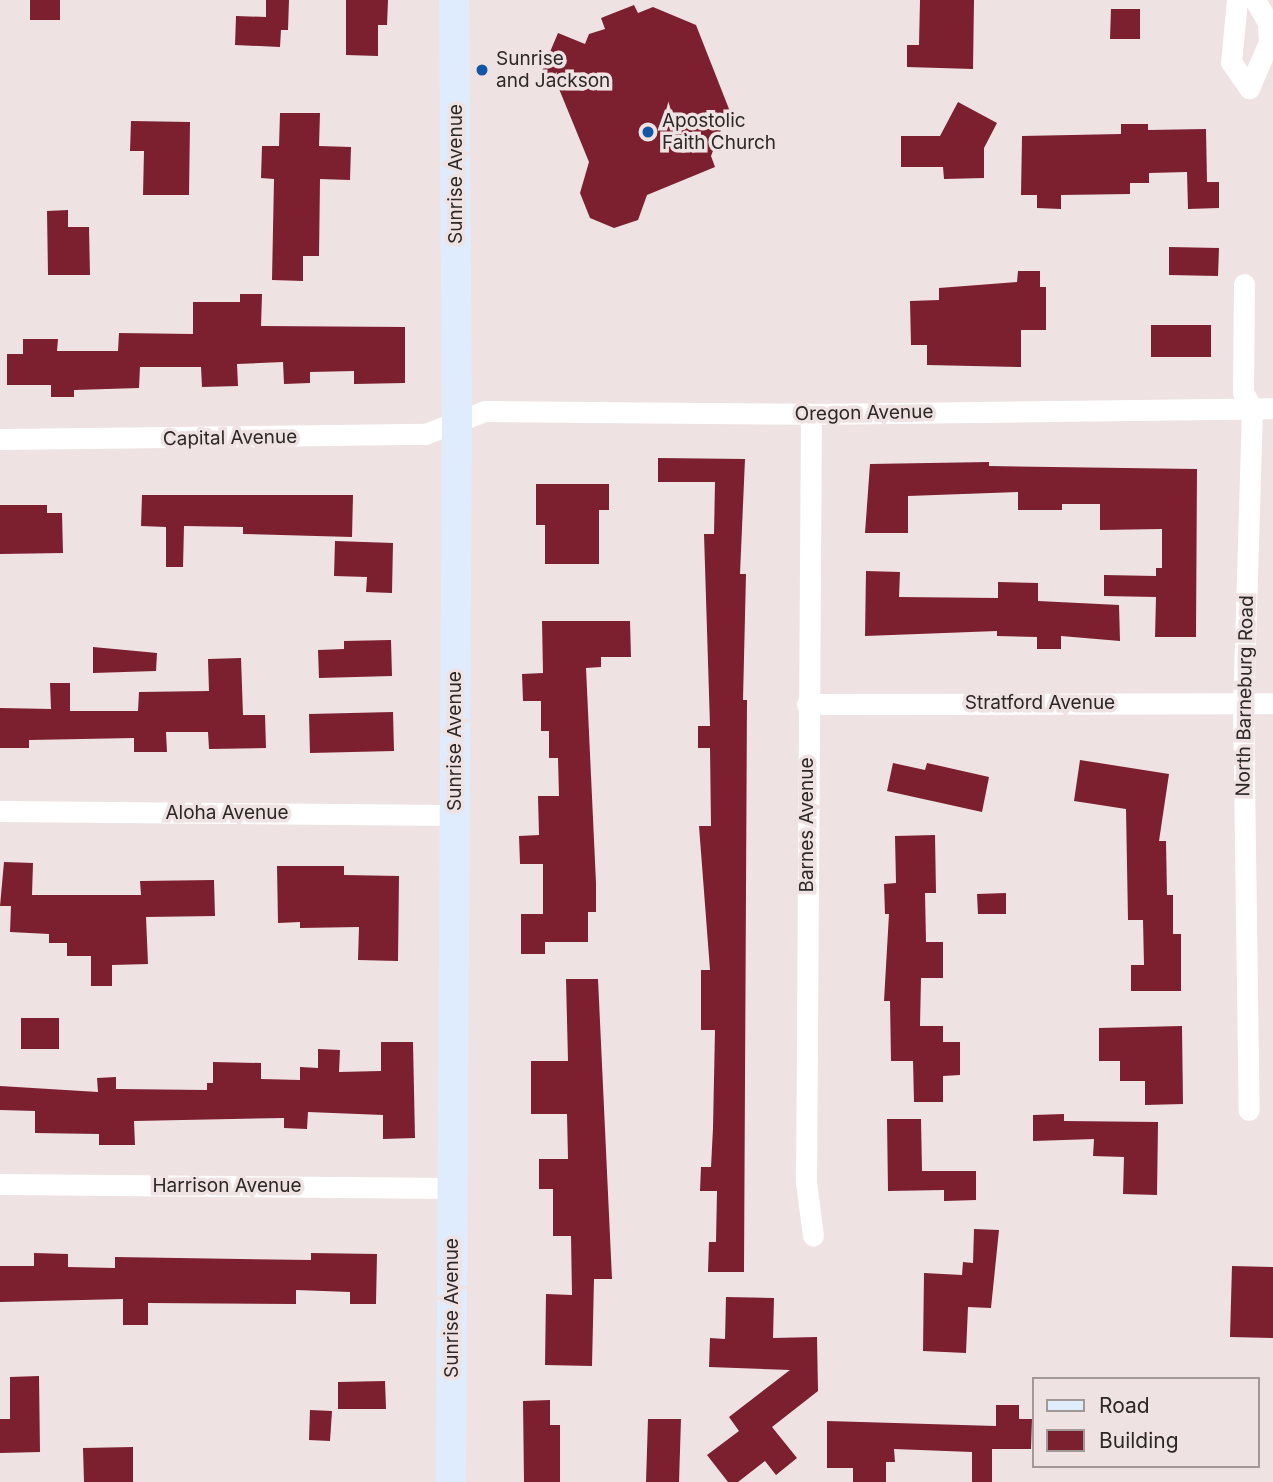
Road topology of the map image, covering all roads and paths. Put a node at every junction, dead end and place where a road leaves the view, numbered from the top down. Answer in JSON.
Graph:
{"nodes":[{"id":1,"x":454,"y":0,"type":"edge"},
{"id":2,"x":1237,"y":0,"type":"edge"},
{"id":3,"x":1255,"y":0,"type":"edge"},
{"id":4,"x":1244,"y":284,"type":"dead end"},
{"id":5,"x":1262,"y":408,"type":"edge"},
{"id":6,"x":811,"y":414,"type":"junction"},
{"id":7,"x":457,"y":421,"type":"junction"},
{"id":8,"x":0,"y":439,"type":"edge"},
{"id":9,"x":1242,"y":703,"type":"junction"},
{"id":10,"x":1273,"y":703,"type":"edge"},
{"id":11,"x":807,"y":704,"type":"junction"},
{"id":12,"x":0,"y":811,"type":"edge"},
{"id":13,"x":454,"y":815,"type":"junction"},
{"id":14,"x":1249,"y":1110,"type":"dead end"},
{"id":15,"x":0,"y":1184,"type":"edge"},
{"id":16,"x":453,"y":1188,"type":"junction"},
{"id":17,"x":813,"y":1236,"type":"dead end"},
{"id":18,"x":451,"y":1482,"type":"edge"}],
"edges":[{"from":1,"to":7,"type":"street","name":"Sunrise Avenue"},
{"from":2,"to":3,"type":"street"},
{"from":4,"to":5,"type":"street","name":"North Barneburg Road"},
{"from":5,"to":6,"type":"street","name":"Oregon Avenue"},
{"from":5,"to":9,"type":"street","name":"North Barneburg Road"},
{"from":6,"to":7,"type":"street","name":"Oregon Avenue"},
{"from":6,"to":11,"type":"street","name":"Barnes Avenue"},
{"from":7,"to":8,"type":"street","name":"Capital Avenue"},
{"from":7,"to":13,"type":"street","name":"Sunrise Avenue"},
{"from":9,"to":10,"type":"street","name":"Stratford Avenue"},
{"from":9,"to":11,"type":"street","name":"Stratford Avenue"},
{"from":9,"to":14,"type":"street","name":"North Barneburg Road"},
{"from":11,"to":17,"type":"street","name":"Barnes Avenue"},
{"from":12,"to":13,"type":"street","name":"Aloha Avenue"},
{"from":13,"to":16,"type":"street","name":"Sunrise Avenue"},
{"from":15,"to":16,"type":"street","name":"Harrison Avenue"},
{"from":16,"to":18,"type":"street","name":"Sunrise Avenue"}]}
